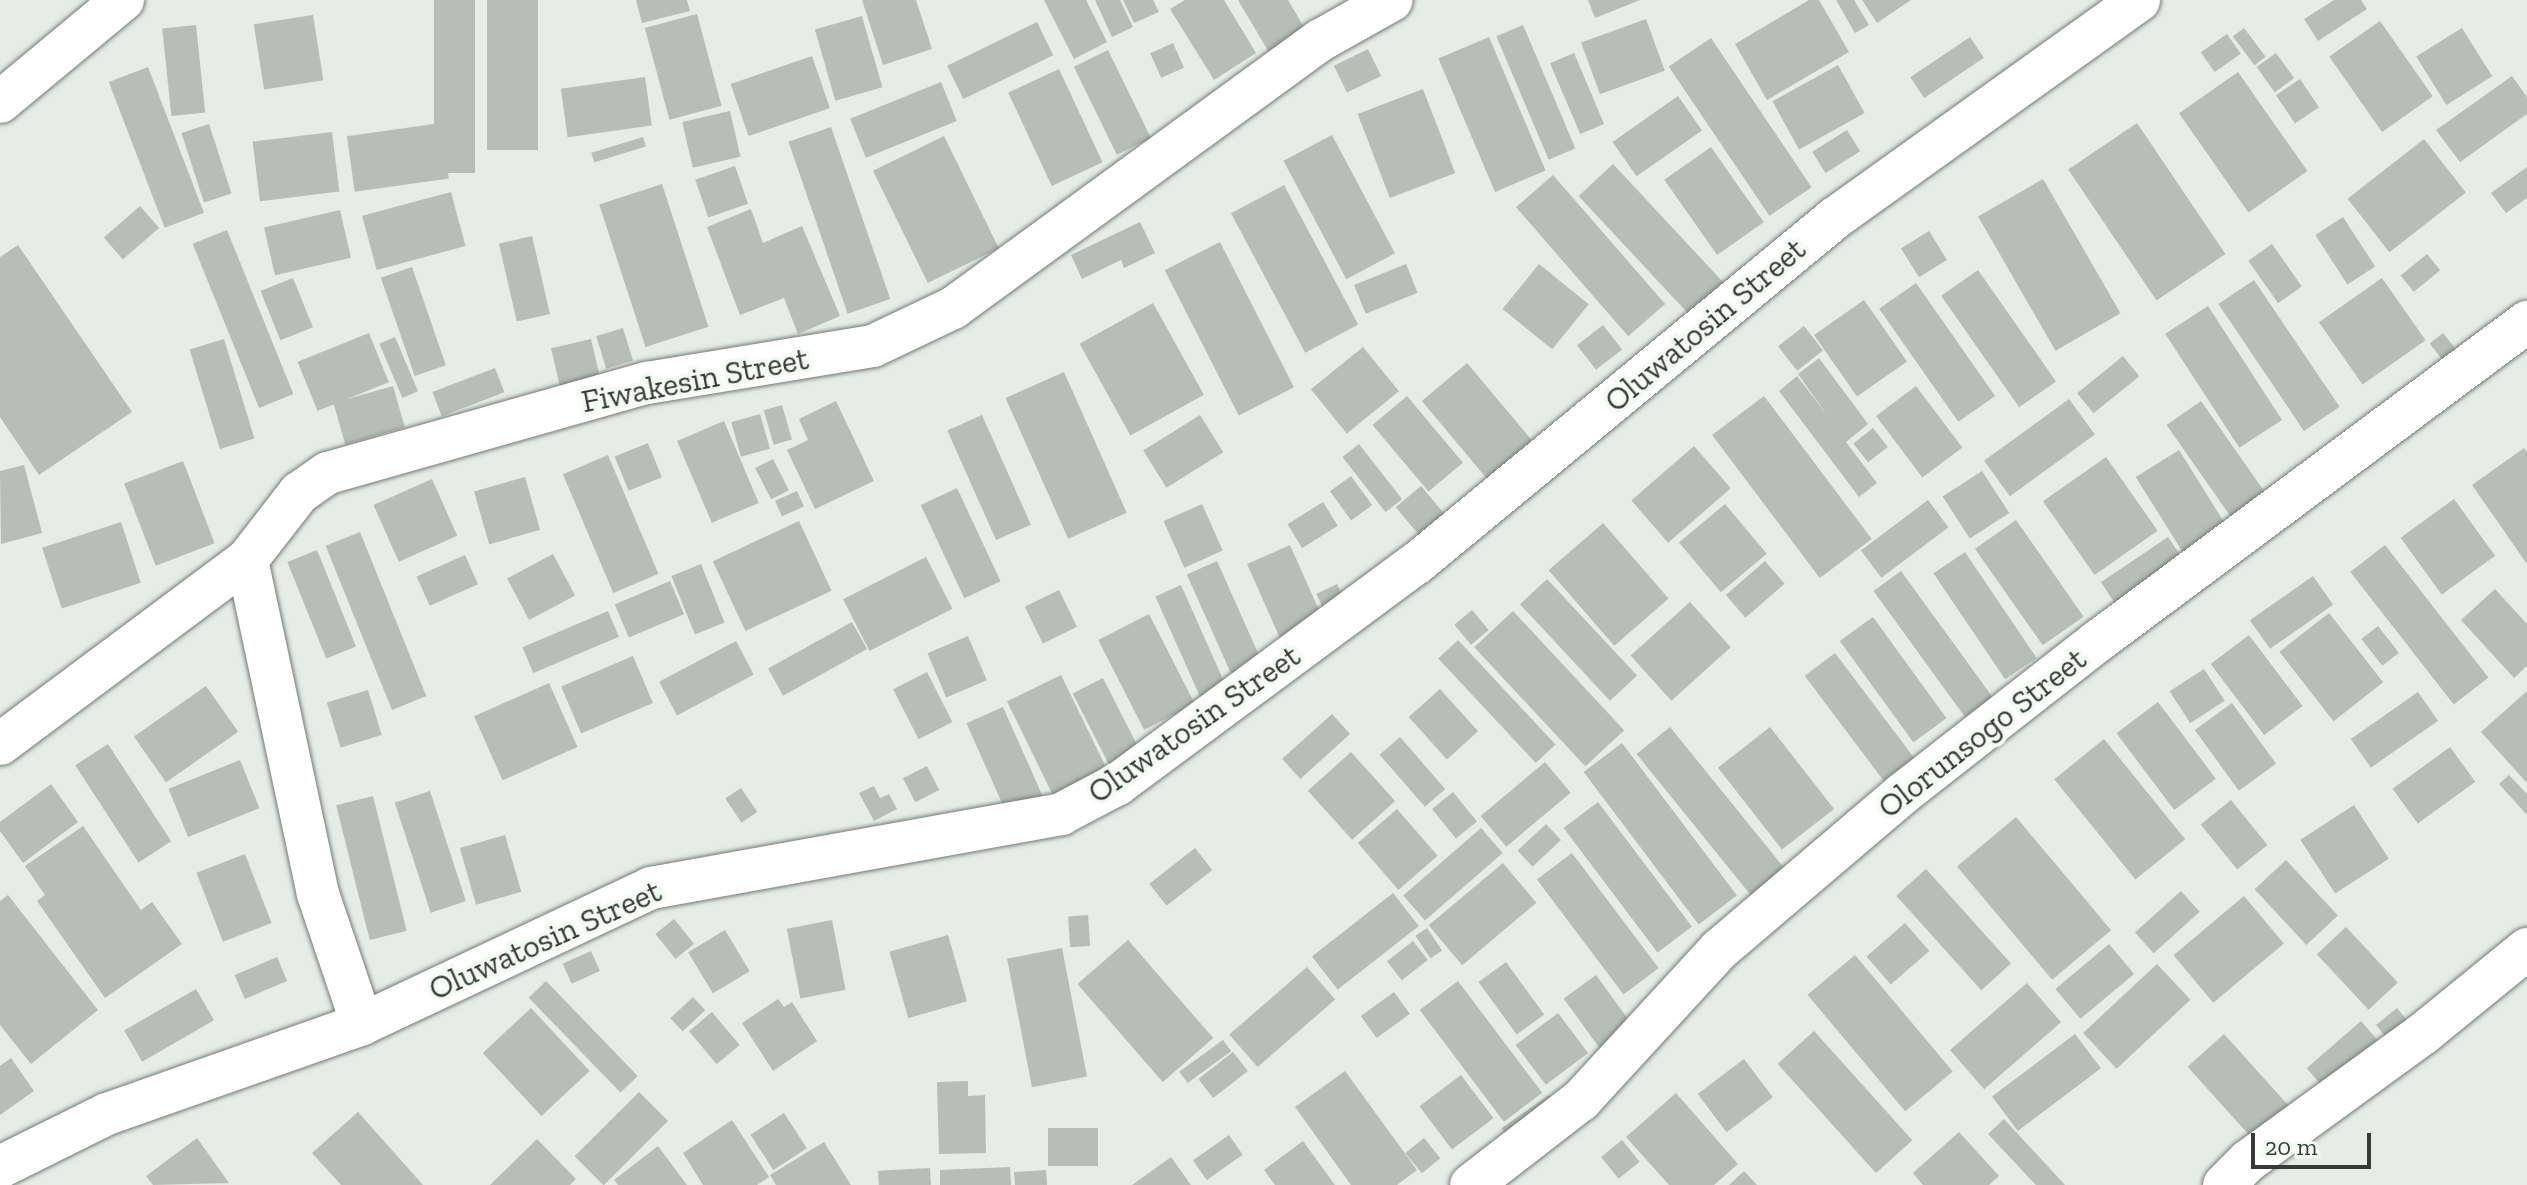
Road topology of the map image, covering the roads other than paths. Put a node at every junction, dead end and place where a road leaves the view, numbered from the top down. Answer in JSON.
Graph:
{"nodes":[{"id":1,"x":123,"y":0,"type":"edge"},
{"id":2,"x":1392,"y":0,"type":"edge"},
{"id":3,"x":2139,"y":0,"type":"edge"},
{"id":4,"x":0,"y":102,"type":"edge"},
{"id":5,"x":2527,"y":322,"type":"edge"},
{"id":6,"x":247,"y":560,"type":"junction"},
{"id":7,"x":0,"y":744,"type":"edge"},
{"id":8,"x":2527,"y":949,"type":"edge"},
{"id":9,"x":362,"y":1024,"type":"junction"},
{"id":10,"x":0,"y":1167,"type":"edge"},
{"id":11,"x":1471,"y":1185,"type":"edge"},
{"id":12,"x":2224,"y":1185,"type":"edge"}],
"edges":[{"from":1,"to":4,"type":"street"},
{"from":2,"to":6,"type":"street","name":"Fiwakesin Street"},
{"from":3,"to":9,"type":"street","name":"Oluwatosin Street"},
{"from":5,"to":11,"type":"street","name":"Olorunsogo Street"},
{"from":6,"to":7,"type":"street","name":"Fiwakesin Street"},
{"from":6,"to":9,"type":"street"},
{"from":8,"to":12,"type":"street"},
{"from":9,"to":10,"type":"street","name":"Oluwatosin Street"}]}
